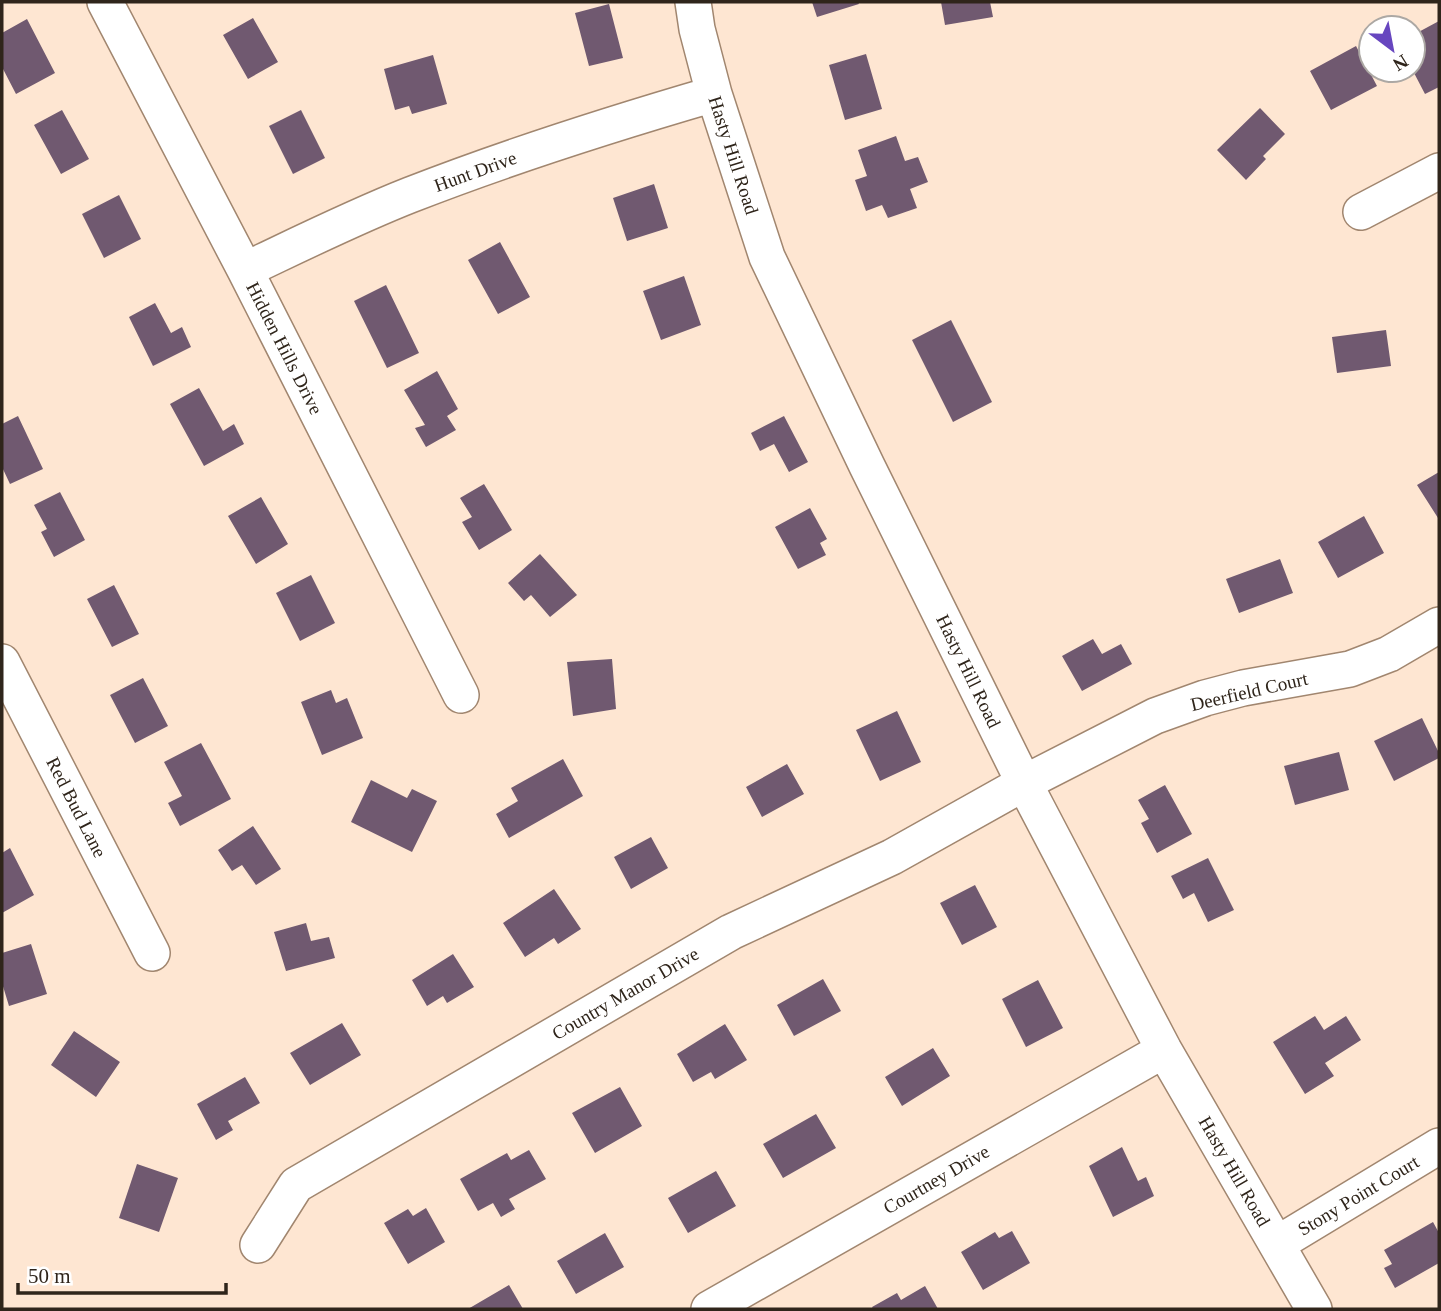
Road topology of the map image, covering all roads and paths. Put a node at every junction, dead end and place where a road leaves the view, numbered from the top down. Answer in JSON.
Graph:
{"nodes":[{"id":1,"x":106,"y":2,"type":"edge"},
{"id":2,"x":693,"y":2,"type":"edge"},
{"id":3,"x":714,"y":94,"type":"junction"},
{"id":4,"x":1439,"y":171,"type":"edge"},
{"id":5,"x":1361,"y":212,"type":"dead end"},
{"id":6,"x":245,"y":270,"type":"junction"},
{"id":7,"x":1439,"y":625,"type":"edge"},
{"id":8,"x":2,"y":662,"type":"edge"},
{"id":9,"x":461,"y":695,"type":"dead end"},
{"id":10,"x":1024,"y":783,"type":"junction"},
{"id":11,"x":152,"y":953,"type":"dead end"},
{"id":12,"x":1164,"y":1050,"type":"junction"},
{"id":13,"x":1439,"y":1146,"type":"edge"},
{"id":14,"x":1277,"y":1244,"type":"junction"},
{"id":15,"x":258,"y":1245,"type":"dead end"},
{"id":16,"x":709,"y":1309,"type":"edge"},
{"id":17,"x":1314,"y":1309,"type":"edge"}],
"edges":[{"from":1,"to":6,"type":"street","name":"Hidden Hills Drive"},
{"from":2,"to":3,"type":"street","name":"Hasty Hill Road"},
{"from":3,"to":6,"type":"street","name":"Hunt Drive"},
{"from":3,"to":10,"type":"street","name":"Hasty Hill Road"},
{"from":4,"to":5,"type":"street"},
{"from":6,"to":9,"type":"street","name":"Hidden Hills Drive"},
{"from":7,"to":10,"type":"street","name":"Deerfield Court"},
{"from":8,"to":11,"type":"street","name":"Red Bud Lane"},
{"from":10,"to":12,"type":"street","name":"Hasty Hill Road"},
{"from":10,"to":15,"type":"street","name":"Country Manor Drive"},
{"from":12,"to":14,"type":"street","name":"Hasty Hill Road"},
{"from":12,"to":16,"type":"street","name":"Courtney Drive"},
{"from":13,"to":14,"type":"street","name":"Stony Point Court"},
{"from":14,"to":17,"type":"street","name":"Hasty Hill Road"}]}
